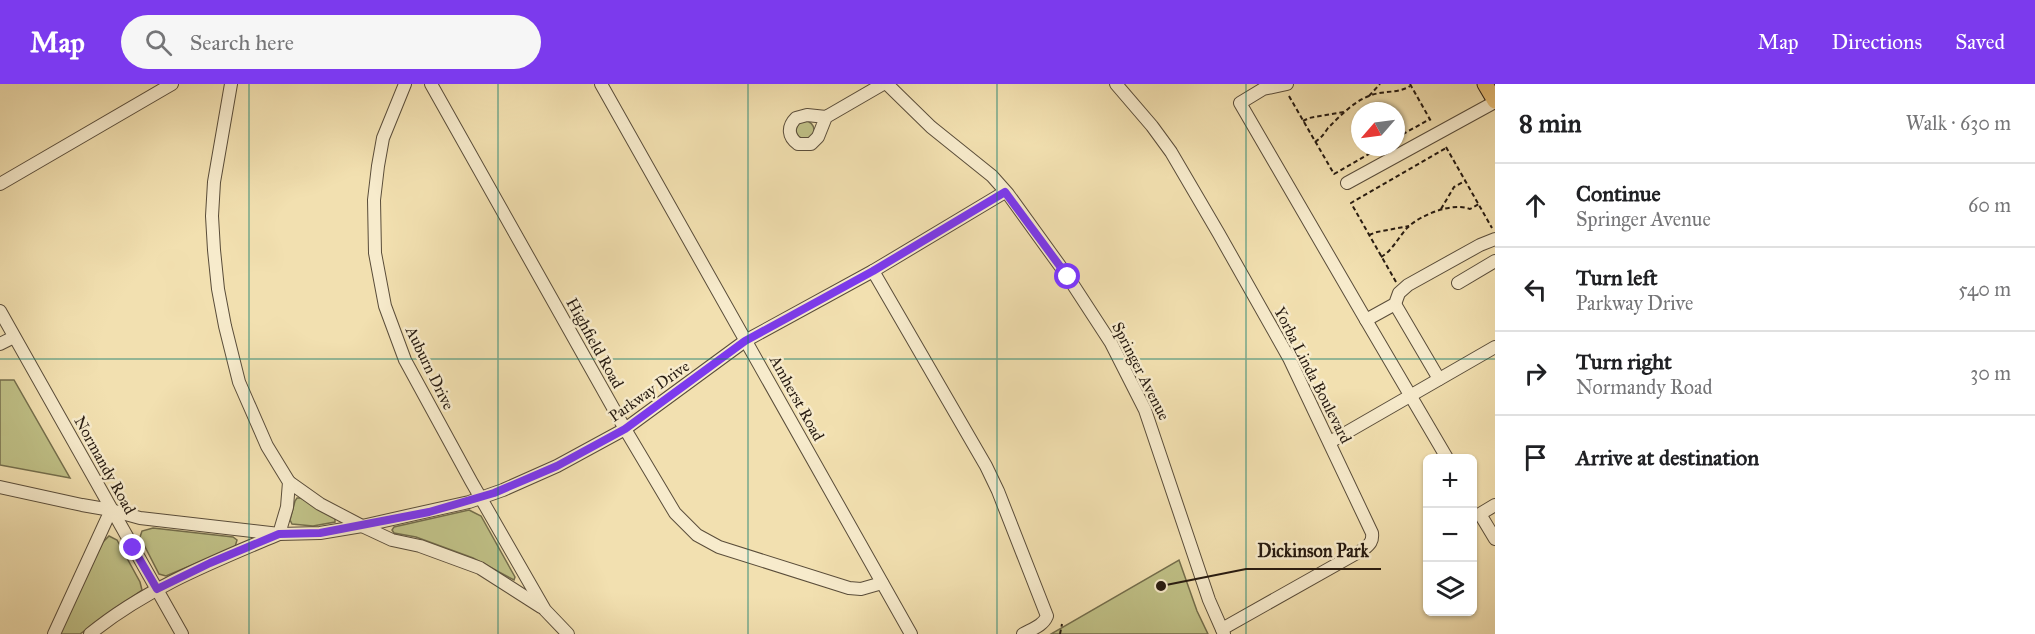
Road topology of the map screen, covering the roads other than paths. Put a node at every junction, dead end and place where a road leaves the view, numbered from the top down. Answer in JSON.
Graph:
{"nodes":[{"id":1,"x":172,"y":84,"type":"edge"},
{"id":2,"x":231,"y":84,"type":"edge"},
{"id":3,"x":405,"y":84,"type":"edge"},
{"id":4,"x":431,"y":84,"type":"edge"},
{"id":5,"x":601,"y":84,"type":"edge"},
{"id":6,"x":885,"y":84,"type":"edge"},
{"id":7,"x":1116,"y":84,"type":"edge"},
{"id":8,"x":1287,"y":88,"type":"edge"},
{"id":9,"x":1492,"y":93,"type":"edge"},
{"id":10,"x":826,"y":117,"type":"dead end"},
{"id":11,"x":1347,"y":183,"type":"dead end"},
{"id":12,"x":0,"y":184,"type":"edge"},
{"id":13,"x":1005,"y":192,"type":"junction"},
{"id":14,"x":1495,"y":239,"type":"edge"},
{"id":15,"x":1495,"y":261,"type":"edge"},
{"id":16,"x":873,"y":271,"type":"junction"},
{"id":17,"x":1458,"y":283,"type":"dead end"},
{"id":18,"x":1395,"y":304,"type":"junction"},
{"id":19,"x":0,"y":311,"type":"edge"},
{"id":20,"x":1366,"y":320,"type":"junction"},
{"id":21,"x":14,"y":336,"type":"junction"},
{"id":22,"x":745,"y":341,"type":"junction"},
{"id":23,"x":0,"y":344,"type":"edge"},
{"id":24,"x":1495,"y":347,"type":"edge"},
{"id":25,"x":1439,"y":379,"type":"junction"},
{"id":26,"x":1410,"y":396,"type":"junction"},
{"id":27,"x":625,"y":429,"type":"junction"},
{"id":28,"x":1330,"y":442,"type":"junction"},
{"id":29,"x":1445,"y":454,"type":"edge"},
{"id":30,"x":289,"y":482,"type":"junction"},
{"id":31,"x":0,"y":487,"type":"edge"},
{"id":32,"x":480,"y":498,"type":"junction"},
{"id":33,"x":1495,"y":505,"type":"edge"},
{"id":34,"x":111,"y":510,"type":"junction"},
{"id":35,"x":362,"y":526,"type":"junction"},
{"id":36,"x":279,"y":534,"type":"junction"},
{"id":37,"x":1495,"y":539,"type":"edge"},
{"id":38,"x":882,"y":583,"type":"junction"},
{"id":39,"x":157,"y":589,"type":"junction"},
{"id":40,"x":545,"y":610,"type":"junction"},
{"id":41,"x":1223,"y":632,"type":"edge"},
{"id":42,"x":54,"y":634,"type":"edge"},
{"id":43,"x":90,"y":634,"type":"edge"},
{"id":44,"x":182,"y":634,"type":"edge"},
{"id":45,"x":568,"y":634,"type":"edge"},
{"id":46,"x":911,"y":634,"type":"edge"},
{"id":47,"x":1023,"y":634,"type":"edge"}],
"edges":[{"from":1,"to":12,"type":"street"},
{"from":2,"to":30,"type":"street"},
{"from":3,"to":32,"type":"street","name":"Auburn Drive"},
{"from":4,"to":27,"type":"street","name":"Highfield Road"},
{"from":5,"to":22,"type":"street","name":"Amherst Road"},
{"from":6,"to":10,"type":"street"},
{"from":6,"to":13,"type":"street","name":"Springer Avenue"},
{"from":7,"to":28,"type":"street","name":"Yorba Linda Boulevard"},
{"from":8,"to":20,"type":"street"},
{"from":9,"to":11,"type":"street"},
{"from":13,"to":16,"type":"street","name":"Parkway Drive"},
{"from":13,"to":41,"type":"street","name":"Springer Avenue"},
{"from":14,"to":18,"type":"street"},
{"from":15,"to":17,"type":"street"},
{"from":16,"to":22,"type":"street","name":"Parkway Drive"},
{"from":16,"to":47,"type":"street"},
{"from":18,"to":20,"type":"street"},
{"from":18,"to":25,"type":"street"},
{"from":19,"to":21,"type":"street","name":"Normandy Road"},
{"from":20,"to":26,"type":"street"},
{"from":21,"to":23,"type":"street"},
{"from":21,"to":34,"type":"street","name":"Normandy Road"},
{"from":22,"to":27,"type":"street","name":"Parkway Drive"},
{"from":22,"to":38,"type":"street","name":"Amherst Road"},
{"from":24,"to":25,"type":"street"},
{"from":25,"to":26,"type":"street"},
{"from":26,"to":28,"type":"street"},
{"from":26,"to":29,"type":"street"},
{"from":27,"to":32,"type":"street","name":"Parkway Drive"},
{"from":27,"to":38,"type":"street","name":"Highfield Road"},
{"from":28,"to":41,"type":"street","name":"Yorba Linda Boulevard"},
{"from":30,"to":35,"type":"street","name":"Auburn Drive"},
{"from":30,"to":36,"type":"street"},
{"from":31,"to":34,"type":"street","name":"Parkway Drive"},
{"from":32,"to":35,"type":"street","name":"Parkway Drive"},
{"from":32,"to":40,"type":"street","name":"Auburn Drive"},
{"from":33,"to":37,"type":"street"},
{"from":34,"to":36,"type":"street","name":"Parkway Drive"},
{"from":34,"to":39,"type":"street","name":"Normandy Road"},
{"from":34,"to":42,"type":"street"},
{"from":35,"to":36,"type":"street","name":"Parkway Drive"},
{"from":35,"to":40,"type":"street","name":"Auburn Drive"},
{"from":36,"to":39,"type":"street","name":"Parkway Drive"},
{"from":38,"to":46,"type":"street","name":"Amherst Road"},
{"from":39,"to":43,"type":"street","name":"Parkway Drive"},
{"from":39,"to":44,"type":"street","name":"Normandy Road"},
{"from":40,"to":45,"type":"street","name":"Auburn Drive"}]}
